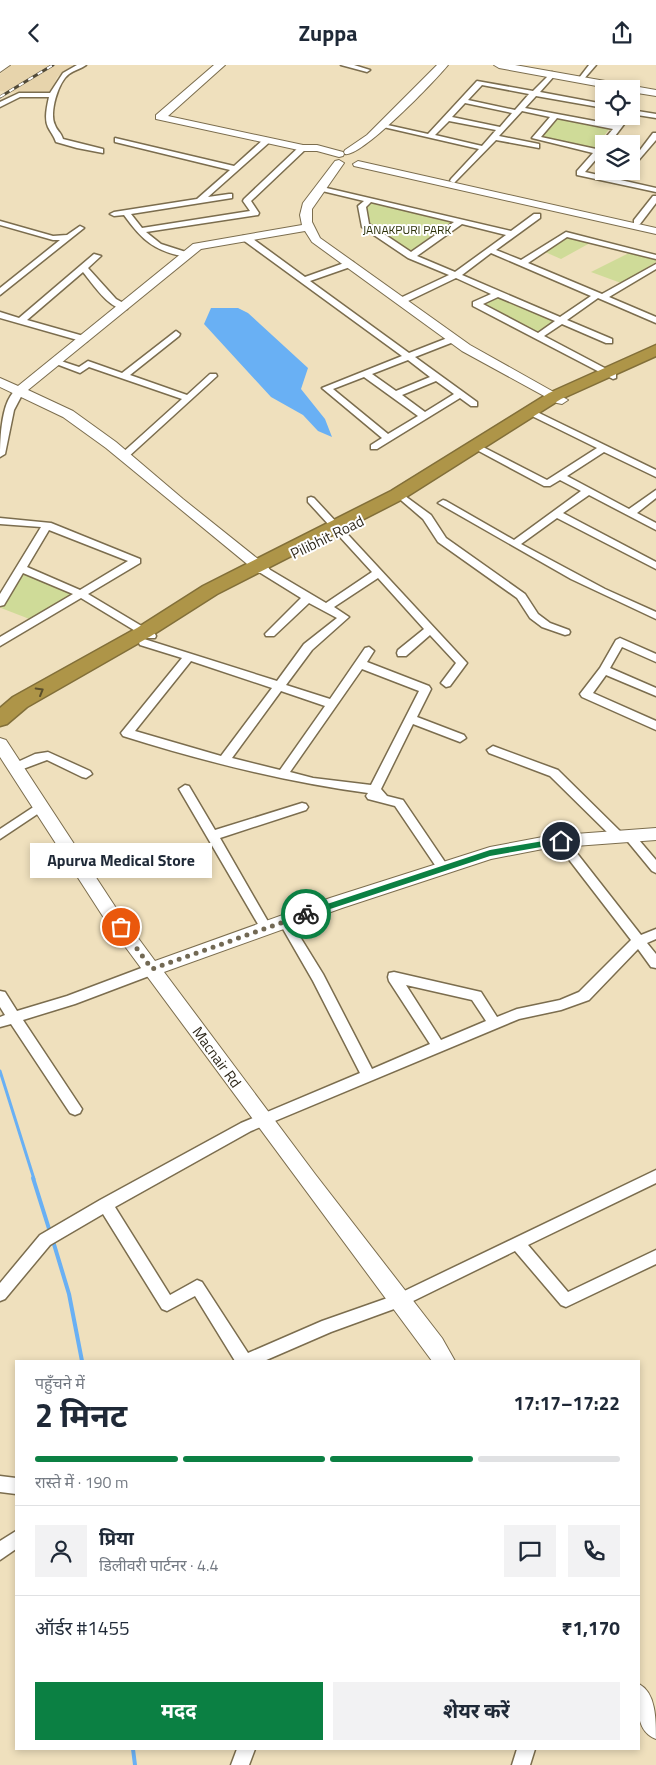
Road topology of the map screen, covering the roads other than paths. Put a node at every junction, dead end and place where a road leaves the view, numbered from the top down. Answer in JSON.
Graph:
{"nodes":[{"id":1,"x":5,"y":65,"type":"edge"},
{"id":2,"x":82,"y":65,"type":"edge"},
{"id":3,"x":220,"y":65,"type":"edge"},
{"id":4,"x":344,"y":65,"type":"edge"},
{"id":5,"x":443,"y":65,"type":"edge"},
{"id":6,"x":499,"y":65,"type":"edge"},
{"id":7,"x":593,"y":65,"type":"edge"},
{"id":8,"x":0,"y":69,"type":"edge"},
{"id":9,"x":367,"y":70,"type":"dead end"},
{"id":10,"x":552,"y":74,"type":"junction"},
{"id":11,"x":581,"y":79,"type":"junction"},
{"id":12,"x":595,"y":82,"type":"edge"},
{"id":13,"x":640,"y":90,"type":"edge"},
{"id":14,"x":656,"y":93,"type":"edge"},
{"id":15,"x":534,"y":94,"type":"junction"},
{"id":16,"x":54,"y":95,"type":"junction"},
{"id":17,"x":463,"y":101,"type":"junction"},
{"id":18,"x":0,"y":105,"type":"edge"},
{"id":19,"x":595,"y":105,"type":"edge"},
{"id":20,"x":518,"y":111,"type":"junction"},
{"id":21,"x":640,"y":114,"type":"edge"},
{"id":22,"x":555,"y":116,"type":"junction"},
{"id":23,"x":656,"y":116,"type":"edge"},
{"id":24,"x":447,"y":118,"type":"junction"},
{"id":25,"x":621,"y":125,"type":"edge"},
{"id":26,"x":383,"y":126,"type":"junction"},
{"id":27,"x":618,"y":128,"type":"junction"},
{"id":28,"x":500,"y":129,"type":"junction"},
{"id":29,"x":612,"y":135,"type":"edge"},
{"id":30,"x":656,"y":135,"type":"edge"},
{"id":31,"x":430,"y":136,"type":"junction"},
{"id":32,"x":493,"y":137,"type":"junction"},
{"id":33,"x":118,"y":140,"type":"dead end"},
{"id":34,"x":268,"y":140,"type":"junction"},
{"id":35,"x":536,"y":146,"type":"dead end"},
{"id":36,"x":303,"y":148,"type":"junction"},
{"id":37,"x":483,"y":148,"type":"junction"},
{"id":38,"x":100,"y":151,"type":"dead end"},
{"id":39,"x":595,"y":151,"type":"edge"},
{"id":40,"x":640,"y":155,"type":"edge"},
{"id":41,"x":595,"y":156,"type":"edge"},
{"id":42,"x":349,"y":159,"type":"junction"},
{"id":43,"x":236,"y":169,"type":"junction"},
{"id":44,"x":595,"y":176,"type":"edge"},
{"id":45,"x":611,"y":180,"type":"edge"},
{"id":46,"x":454,"y":181,"type":"junction"},
{"id":47,"x":620,"y":182,"type":"joint"},
{"id":48,"x":324,"y":184,"type":"junction"},
{"id":49,"x":656,"y":190,"type":"edge"},
{"id":50,"x":210,"y":191,"type":"junction"},
{"id":51,"x":229,"y":196,"type":"junction"},
{"id":52,"x":656,"y":197,"type":"edge"},
{"id":53,"x":369,"y":199,"type":"junction"},
{"id":54,"x":247,"y":201,"type":"junction"},
{"id":55,"x":196,"y":210,"type":"junction"},
{"id":56,"x":126,"y":212,"type":"junction"},
{"id":57,"x":114,"y":214,"type":"dead end"},
{"id":58,"x":537,"y":216,"type":"dead end"},
{"id":59,"x":461,"y":221,"type":"junction"},
{"id":60,"x":637,"y":222,"type":"junction"},
{"id":61,"x":1,"y":223,"type":"edge"},
{"id":62,"x":656,"y":226,"type":"edge"},
{"id":63,"x":307,"y":227,"type":"junction"},
{"id":64,"x":80,"y":228,"type":"dead end"},
{"id":65,"x":139,"y":231,"type":"junction"},
{"id":66,"x":656,"y":231,"type":"edge"},
{"id":67,"x":512,"y":234,"type":"junction"},
{"id":68,"x":68,"y":237,"type":"junction"},
{"id":69,"x":246,"y":238,"type":"junction"},
{"id":70,"x":490,"y":250,"type":"junction"},
{"id":71,"x":186,"y":255,"type":"junction"},
{"id":72,"x":97,"y":256,"type":"dead end"},
{"id":73,"x":411,"y":256,"type":"junction"},
{"id":74,"x":656,"y":257,"type":"edge"},
{"id":75,"x":523,"y":263,"type":"junction"},
{"id":76,"x":350,"y":265,"type":"junction"},
{"id":77,"x":656,"y":265,"type":"edge"},
{"id":78,"x":83,"y":268,"type":"junction"},
{"id":79,"x":456,"y":275,"type":"junction"},
{"id":80,"x":304,"y":280,"type":"junction"},
{"id":81,"x":0,"y":291,"type":"edge"},
{"id":82,"x":499,"y":293,"type":"junction"},
{"id":83,"x":600,"y":296,"type":"junction"},
{"id":84,"x":401,"y":301,"type":"junction"},
{"id":85,"x":124,"y":307,"type":"junction"},
{"id":86,"x":0,"y":315,"type":"edge"},
{"id":87,"x":562,"y":320,"type":"junction"},
{"id":88,"x":656,"y":320,"type":"edge"},
{"id":89,"x":20,"y":321,"type":"junction"},
{"id":90,"x":176,"y":333,"type":"dead end"},
{"id":91,"x":538,"y":337,"type":"junction"},
{"id":92,"x":84,"y":339,"type":"junction"},
{"id":93,"x":453,"y":339,"type":"junction"},
{"id":94,"x":609,"y":341,"type":"dead end"},
{"id":95,"x":656,"y":350,"type":"edge"},
{"id":96,"x":408,"y":356,"type":"junction"},
{"id":97,"x":656,"y":356,"type":"edge"},
{"id":98,"x":55,"y":362,"type":"junction"},
{"id":99,"x":365,"y":373,"type":"junction"},
{"id":100,"x":609,"y":374,"type":"junction"},
{"id":101,"x":124,"y":376,"type":"junction"},
{"id":102,"x":213,"y":376,"type":"dead end"},
{"id":103,"x":438,"y":377,"type":"junction"},
{"id":104,"x":0,"y":382,"type":"edge"},
{"id":105,"x":19,"y":391,"type":"junction"},
{"id":106,"x":460,"y":394,"type":"junction"},
{"id":107,"x":395,"y":395,"type":"junction"},
{"id":108,"x":188,"y":398,"type":"junction"},
{"id":109,"x":558,"y":398,"type":"junction"},
{"id":110,"x":474,"y":404,"type":"dead end"},
{"id":111,"x":537,"y":415,"type":"junction"},
{"id":112,"x":424,"y":416,"type":"junction"},
{"id":113,"x":388,"y":439,"type":"junction"},
{"id":114,"x":374,"y":447,"type":"dead end"},
{"id":115,"x":480,"y":449,"type":"junction"},
{"id":116,"x":604,"y":449,"type":"junction"},
{"id":117,"x":0,"y":454,"type":"edge"},
{"id":118,"x":124,"y":456,"type":"junction"},
{"id":119,"x":656,"y":474,"type":"edge"},
{"id":120,"x":560,"y":476,"type":"junction"},
{"id":121,"x":588,"y":491,"type":"junction"},
{"id":122,"x":656,"y":493,"type":"edge"},
{"id":123,"x":405,"y":499,"type":"junction"},
{"id":124,"x":311,"y":500,"type":"dead end"},
{"id":125,"x":443,"y":503,"type":"dead end"},
{"id":126,"x":630,"y":513,"type":"junction"},
{"id":127,"x":556,"y":514,"type":"junction"},
{"id":128,"x":0,"y":521,"type":"edge"},
{"id":129,"x":47,"y":525,"type":"junction"},
{"id":130,"x":656,"y":527,"type":"edge"},
{"id":131,"x":336,"y":528,"type":"junction"},
{"id":132,"x":514,"y":544,"type":"junction"},
{"id":133,"x":656,"y":566,"type":"edge"},
{"id":134,"x":21,"y":568,"type":"junction"},
{"id":135,"x":260,"y":568,"type":"junction"},
{"id":136,"x":378,"y":573,"type":"junction"},
{"id":137,"x":81,"y":593,"type":"junction"},
{"id":138,"x":308,"y":598,"type":"junction"},
{"id":139,"x":0,"y":603,"type":"edge"},
{"id":140,"x":326,"y":608,"type":"junction"},
{"id":141,"x":656,"y":616,"type":"edge"},
{"id":142,"x":430,"y":630,"type":"junction"},
{"id":143,"x":565,"y":632,"type":"dead end"},
{"id":144,"x":270,"y":634,"type":"dead end"},
{"id":145,"x":147,"y":637,"type":"junction"},
{"id":146,"x":0,"y":642,"type":"edge"},
{"id":147,"x":369,"y":651,"type":"dead end"},
{"id":148,"x":402,"y":653,"type":"dead end"},
{"id":149,"x":189,"y":655,"type":"junction"},
{"id":150,"x":656,"y":658,"type":"edge"},
{"id":151,"x":360,"y":664,"type":"junction"},
{"id":152,"x":604,"y":670,"type":"junction"},
{"id":153,"x":446,"y":683,"type":"dead end"},
{"id":154,"x":277,"y":686,"type":"junction"},
{"id":155,"x":656,"y":692,"type":"edge"},
{"id":156,"x":332,"y":704,"type":"junction"},
{"id":157,"x":410,"y":719,"type":"junction"},
{"id":158,"x":0,"y":720,"type":"edge"},
{"id":159,"x":656,"y":726,"type":"edge"},
{"id":160,"x":460,"y":738,"type":"dead end"},
{"id":161,"x":0,"y":744,"type":"edge"},
{"id":162,"x":493,"y":750,"type":"dead end"},
{"id":163,"x":224,"y":760,"type":"junction"},
{"id":164,"x":16,"y":768,"type":"junction"},
{"id":165,"x":86,"y":775,"type":"dead end"},
{"id":166,"x":283,"y":775,"type":"junction"},
{"id":167,"x":185,"y":789,"type":"dead end"},
{"id":168,"x":375,"y":790,"type":"junction"},
{"id":169,"x":41,"y":806,"type":"junction"},
{"id":170,"x":302,"y":807,"type":"dead end"},
{"id":171,"x":656,"y":834,"type":"edge"},
{"id":172,"x":0,"y":835,"type":"edge"},
{"id":173,"x":212,"y":836,"type":"junction"},
{"id":174,"x":623,"y":836,"type":"junction"},
{"id":175,"x":561,"y":841,"type":"junction"},
{"id":176,"x":443,"y":869,"type":"junction"},
{"id":177,"x":656,"y":869,"type":"edge"},
{"id":178,"x":284,"y":922,"type":"junction"},
{"id":179,"x":266,"y":928,"type":"junction"},
{"id":180,"x":656,"y":935,"type":"edge"},
{"id":181,"x":638,"y":941,"type":"junction"},
{"id":182,"x":656,"y":963,"type":"edge"},
{"id":183,"x":152,"y":969,"type":"junction"},
{"id":184,"x":0,"y":996,"type":"edge"},
{"id":185,"x":15,"y":1018,"type":"junction"},
{"id":186,"x":0,"y":1022,"type":"edge"},
{"id":187,"x":494,"y":1023,"type":"junction"},
{"id":188,"x":439,"y":1047,"type":"junction"},
{"id":189,"x":370,"y":1077,"type":"junction"},
{"id":190,"x":75,"y":1109,"type":"dead end"},
{"id":191,"x":264,"y":1121,"type":"junction"},
{"id":192,"x":654,"y":1181,"type":"edge"},
{"id":193,"x":105,"y":1204,"type":"junction"},
{"id":194,"x":517,"y":1243,"type":"junction"},
{"id":195,"x":656,"y":1257,"type":"edge"},
{"id":196,"x":0,"y":1294,"type":"edge"},
{"id":197,"x":400,"y":1300,"type":"junction"},
{"id":198,"x":243,"y":1360,"type":"edge"},
{"id":199,"x":250,"y":1360,"type":"edge"},
{"id":200,"x":443,"y":1360,"type":"edge"},
{"id":201,"x":0,"y":1484,"type":"edge"},
{"id":202,"x":15,"y":1486,"type":"edge"},
{"id":203,"x":15,"y":1540,"type":"edge"},
{"id":204,"x":0,"y":1552,"type":"edge"},
{"id":205,"x":640,"y":1698,"type":"edge"},
{"id":206,"x":656,"y":1727,"type":"edge"},
{"id":207,"x":246,"y":1750,"type":"edge"},
{"id":208,"x":526,"y":1750,"type":"edge"},
{"id":209,"x":240,"y":1765,"type":"edge"},
{"id":210,"x":521,"y":1765,"type":"edge"}],
"edges":[{"from":1,"to":8,"type":"street"},
{"from":2,"to":16,"type":"street"},
{"from":3,"to":34,"type":"street"},
{"from":4,"to":9,"type":"street"},
{"from":5,"to":26,"type":"street"},
{"from":6,"to":10,"type":"street"},
{"from":7,"to":11,"type":"street"},
{"from":10,"to":11,"type":"street"},
{"from":10,"to":15,"type":"street"},
{"from":11,"to":12,"type":"street"},
{"from":13,"to":14,"type":"street"},
{"from":15,"to":17,"type":"street"},
{"from":15,"to":19,"type":"street"},
{"from":15,"to":20,"type":"street"},
{"from":16,"to":18,"type":"street"},
{"from":16,"to":38,"type":"street"},
{"from":17,"to":20,"type":"street"},
{"from":17,"to":24,"type":"street"},
{"from":20,"to":22,"type":"street"},
{"from":20,"to":28,"type":"street"},
{"from":21,"to":23,"type":"street"},
{"from":22,"to":27,"type":"street"},
{"from":22,"to":39,"type":"street"},
{"from":24,"to":28,"type":"street"},
{"from":24,"to":31,"type":"street"},
{"from":25,"to":27,"type":"street"},
{"from":26,"to":31,"type":"street"},
{"from":26,"to":42,"type":"street"},
{"from":27,"to":29,"type":"street"},
{"from":28,"to":32,"type":"street"},
{"from":30,"to":40,"type":"street"},
{"from":31,"to":37,"type":"street"},
{"from":32,"to":35,"type":"street"},
{"from":32,"to":37,"type":"street"},
{"from":33,"to":43,"type":"street"},
{"from":34,"to":36,"type":"street"},
{"from":34,"to":43,"type":"street"},
{"from":36,"to":42,"type":"street"},
{"from":36,"to":54,"type":"street"},
{"from":37,"to":46,"type":"street"},
{"from":41,"to":44,"type":"street"},
{"from":42,"to":46,"type":"street"},
{"from":42,"to":48,"type":"street"},
{"from":42,"to":66,"type":"street"},
{"from":43,"to":50,"type":"street"},
{"from":45,"to":47,"type":"street"},
{"from":46,"to":60,"type":"street"},
{"from":47,"to":49,"type":"street"},
{"from":48,"to":53,"type":"street"},
{"from":48,"to":63,"type":"street"},
{"from":50,"to":51,"type":"street"},
{"from":50,"to":55,"type":"street"},
{"from":51,"to":54,"type":"street"},
{"from":51,"to":55,"type":"street"},
{"from":52,"to":60,"type":"street"},
{"from":53,"to":59,"type":"street"},
{"from":53,"to":73,"type":"street"},
{"from":54,"to":55,"type":"street"},
{"from":55,"to":56,"type":"street"},
{"from":55,"to":65,"type":"street"},
{"from":56,"to":57,"type":"street"},
{"from":56,"to":65,"type":"street"},
{"from":58,"to":67,"type":"street"},
{"from":59,"to":67,"type":"street"},
{"from":59,"to":73,"type":"street"},
{"from":60,"to":62,"type":"street"},
{"from":61,"to":68,"type":"street"},
{"from":63,"to":69,"type":"street"},
{"from":63,"to":76,"type":"street"},
{"from":64,"to":68,"type":"street"},
{"from":65,"to":71,"type":"street"},
{"from":67,"to":70,"type":"street"},
{"from":68,"to":81,"type":"street"},
{"from":69,"to":71,"type":"street"},
{"from":69,"to":80,"type":"street"},
{"from":70,"to":75,"type":"street"},
{"from":70,"to":79,"type":"street"},
{"from":71,"to":85,"type":"street"},
{"from":72,"to":78,"type":"street"},
{"from":73,"to":79,"type":"street"},
{"from":74,"to":75,"type":"street"},
{"from":75,"to":83,"type":"street"},
{"from":76,"to":80,"type":"street"},
{"from":76,"to":84,"type":"street"},
{"from":77,"to":83,"type":"street"},
{"from":78,"to":85,"type":"street"},
{"from":78,"to":89,"type":"street"},
{"from":79,"to":82,"type":"street"},
{"from":79,"to":84,"type":"street"},
{"from":80,"to":96,"type":"street"},
{"from":82,"to":87,"type":"street"},
{"from":82,"to":91,"type":"street"},
{"from":83,"to":87,"type":"street"},
{"from":83,"to":88,"type":"street"},
{"from":84,"to":93,"type":"street"},
{"from":85,"to":92,"type":"street"},
{"from":86,"to":89,"type":"street"},
{"from":87,"to":91,"type":"street"},
{"from":87,"to":94,"type":"street"},
{"from":89,"to":92,"type":"street"},
{"from":90,"to":101,"type":"street"},
{"from":91,"to":100,"type":"street"},
{"from":92,"to":98,"type":"street"},
{"from":93,"to":96,"type":"street"},
{"from":93,"to":109,"type":"street"},
{"from":95,"to":100,"type":"highway"},
{"from":96,"to":99,"type":"street"},
{"from":96,"to":103,"type":"street"},
{"from":97,"to":100,"type":"highway"},
{"from":98,"to":101,"type":"street"},
{"from":98,"to":105,"type":"street"},
{"from":99,"to":107,"type":"street"},
{"from":99,"to":113,"type":"street"},
{"from":100,"to":109,"type":"highway"},
{"from":101,"to":108,"type":"street"},
{"from":102,"to":108,"type":"street"},
{"from":103,"to":106,"type":"street"},
{"from":103,"to":107,"type":"street"},
{"from":104,"to":105,"type":"street"},
{"from":105,"to":117,"type":"street"},
{"from":105,"to":118,"type":"street"},
{"from":106,"to":110,"type":"street"},
{"from":106,"to":112,"type":"street"},
{"from":107,"to":112,"type":"street"},
{"from":108,"to":118,"type":"street"},
{"from":109,"to":111,"type":"highway","name":"Pilibhit Road"},
{"from":109,"to":131,"type":"highway"},
{"from":111,"to":115,"type":"highway","name":"Pilibhit Road"},
{"from":111,"to":116,"type":"street"},
{"from":112,"to":113,"type":"street"},
{"from":113,"to":114,"type":"street"},
{"from":115,"to":120,"type":"street"},
{"from":115,"to":123,"type":"highway","name":"Pilibhit Road"},
{"from":116,"to":119,"type":"street"},
{"from":116,"to":120,"type":"street"},
{"from":118,"to":135,"type":"street"},
{"from":120,"to":121,"type":"street"},
{"from":121,"to":126,"type":"street"},
{"from":121,"to":127,"type":"street"},
{"from":122,"to":126,"type":"street"},
{"from":123,"to":131,"type":"highway","name":"Pilibhit Road"},
{"from":123,"to":143,"type":"street"},
{"from":124,"to":131,"type":"street"},
{"from":125,"to":132,"type":"street"},
{"from":126,"to":130,"type":"street"},
{"from":127,"to":132,"type":"street"},
{"from":127,"to":133,"type":"street"},
{"from":128,"to":129,"type":"street"},
{"from":129,"to":134,"type":"street"},
{"from":129,"to":137,"type":"street"},
{"from":131,"to":135,"type":"highway"},
{"from":131,"to":136,"type":"street"},
{"from":132,"to":141,"type":"street"},
{"from":134,"to":137,"type":"street"},
{"from":134,"to":139,"type":"street"},
{"from":135,"to":138,"type":"street"},
{"from":135,"to":145,"type":"highway"},
{"from":136,"to":140,"type":"street"},
{"from":136,"to":142,"type":"street"},
{"from":137,"to":145,"type":"street"},
{"from":137,"to":146,"type":"street"},
{"from":138,"to":140,"type":"street"},
{"from":138,"to":144,"type":"street"},
{"from":140,"to":154,"type":"street"},
{"from":142,"to":148,"type":"street"},
{"from":142,"to":153,"type":"street"},
{"from":145,"to":149,"type":"street"},
{"from":145,"to":158,"type":"highway"},
{"from":147,"to":151,"type":"street"},
{"from":149,"to":154,"type":"street"},
{"from":149,"to":163,"type":"street"},
{"from":150,"to":152,"type":"street"},
{"from":151,"to":156,"type":"street"},
{"from":151,"to":157,"type":"street"},
{"from":152,"to":155,"type":"street"},
{"from":152,"to":159,"type":"street"},
{"from":154,"to":156,"type":"street"},
{"from":154,"to":163,"type":"street"},
{"from":156,"to":166,"type":"street"},
{"from":157,"to":160,"type":"street"},
{"from":157,"to":168,"type":"street"},
{"from":161,"to":164,"type":"street","name":"Macnair Rd"},
{"from":162,"to":174,"type":"street"},
{"from":163,"to":166,"type":"street"},
{"from":164,"to":165,"type":"street"},
{"from":164,"to":169,"type":"street","name":"Macnair Rd"},
{"from":166,"to":168,"type":"street"},
{"from":167,"to":173,"type":"street"},
{"from":168,"to":176,"type":"street"},
{"from":169,"to":172,"type":"street"},
{"from":169,"to":183,"type":"street","name":"Macnair Rd"},
{"from":170,"to":173,"type":"street"},
{"from":171,"to":174,"type":"street"},
{"from":173,"to":179,"type":"street"},
{"from":174,"to":175,"type":"street"},
{"from":174,"to":177,"type":"street"},
{"from":175,"to":176,"type":"street"},
{"from":175,"to":181,"type":"street"},
{"from":176,"to":178,"type":"street"},
{"from":178,"to":179,"type":"street"},
{"from":178,"to":189,"type":"street"},
{"from":179,"to":183,"type":"street"},
{"from":180,"to":181,"type":"street"},
{"from":181,"to":182,"type":"street"},
{"from":181,"to":187,"type":"street"},
{"from":183,"to":185,"type":"street"},
{"from":183,"to":191,"type":"street","name":"Macnair Rd"},
{"from":184,"to":185,"type":"street"},
{"from":185,"to":186,"type":"street"},
{"from":185,"to":190,"type":"street"},
{"from":187,"to":188,"type":"street"},
{"from":187,"to":188,"type":"street"},
{"from":188,"to":189,"type":"street"},
{"from":189,"to":191,"type":"street"},
{"from":191,"to":193,"type":"street"},
{"from":191,"to":197,"type":"street","name":"Macnair Rd"},
{"from":192,"to":194,"type":"street"},
{"from":193,"to":196,"type":"street"},
{"from":193,"to":198,"type":"street"},
{"from":194,"to":195,"type":"street"},
{"from":194,"to":197,"type":"street"},
{"from":197,"to":199,"type":"street"},
{"from":197,"to":200,"type":"street","name":"Macnair Rd"},
{"from":201,"to":202,"type":"street"},
{"from":203,"to":204,"type":"street"},
{"from":205,"to":206,"type":"street"},
{"from":207,"to":209,"type":"street"},
{"from":208,"to":210,"type":"street"}]}
